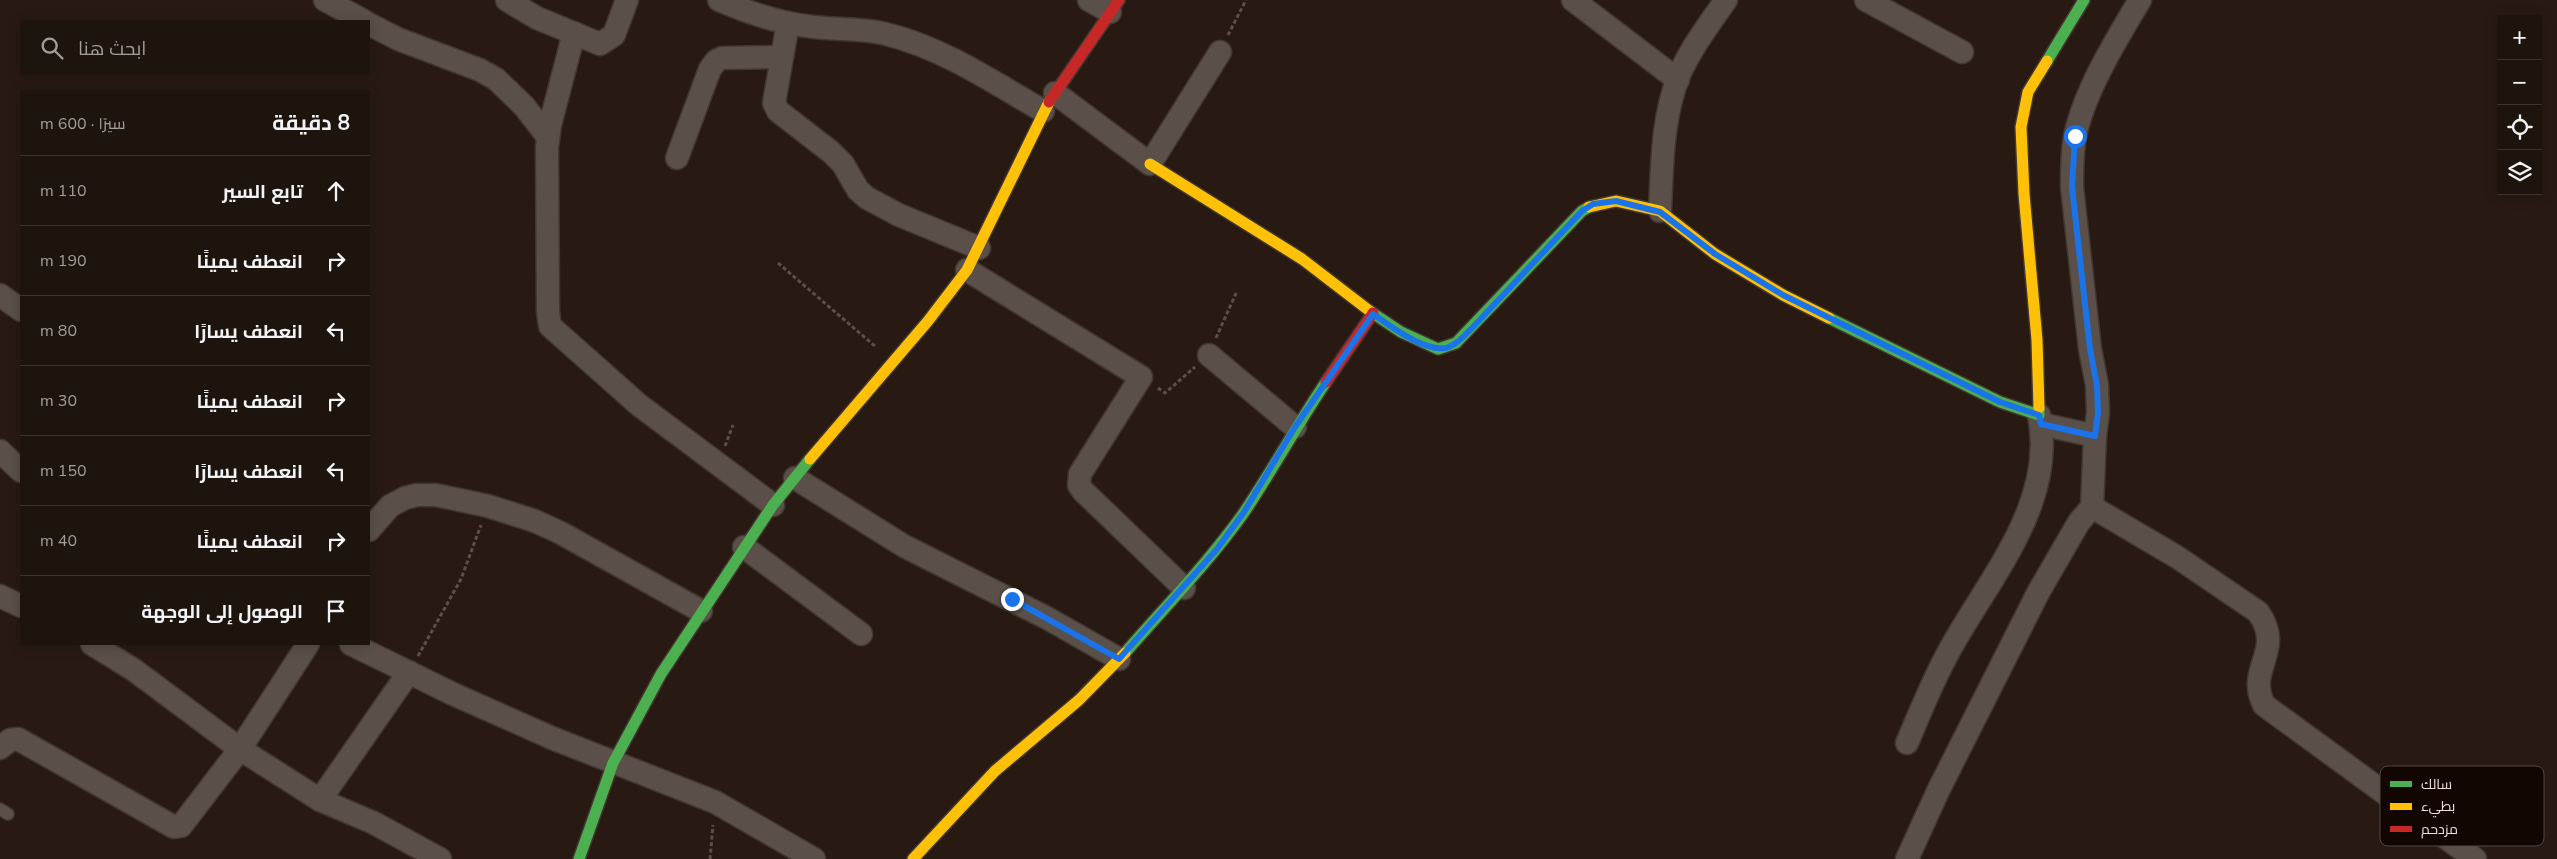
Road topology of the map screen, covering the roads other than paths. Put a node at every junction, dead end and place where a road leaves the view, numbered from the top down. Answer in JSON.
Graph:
{"nodes":[{"id":1,"x":325,"y":0,"type":"edge"},
{"id":2,"x":507,"y":0,"type":"edge"},
{"id":3,"x":627,"y":0,"type":"edge"},
{"id":4,"x":719,"y":0,"type":"edge"},
{"id":5,"x":1089,"y":0,"type":"edge"},
{"id":6,"x":1573,"y":0,"type":"edge"},
{"id":7,"x":1726,"y":0,"type":"edge"},
{"id":8,"x":1866,"y":0,"type":"edge"},
{"id":9,"x":2084,"y":0,"type":"edge"},
{"id":10,"x":2140,"y":0,"type":"edge"},
{"id":11,"x":1114,"y":6,"type":"edge"},
{"id":12,"x":362,"y":20,"type":"edge"},
{"id":13,"x":788,"y":23,"type":"junction"},
{"id":14,"x":370,"y":25,"type":"edge"},
{"id":15,"x":574,"y":33,"type":"junction"},
{"id":16,"x":1220,"y":52,"type":"road end"},
{"id":17,"x":1962,"y":52,"type":"dead end"},
{"id":18,"x":782,"y":57,"type":"junction"},
{"id":19,"x":1678,"y":80,"type":"junction"},
{"id":20,"x":1049,"y":102,"type":"junction"},
{"id":21,"x":548,"y":137,"type":"junction"},
{"id":22,"x":677,"y":158,"type":"dead end"},
{"id":23,"x":1150,"y":164,"type":"junction"},
{"id":24,"x":1660,"y":212,"type":"junction"},
{"id":25,"x":979,"y":248,"type":"junction"},
{"id":26,"x":967,"y":270,"type":"junction"},
{"id":27,"x":0,"y":295,"type":"edge"},
{"id":28,"x":20,"y":309,"type":"edge"},
{"id":29,"x":1373,"y":314,"type":"junction"},
{"id":30,"x":1209,"y":355,"type":"road end"},
{"id":31,"x":2040,"y":420,"type":"junction"},
{"id":32,"x":1295,"y":427,"type":"junction"},
{"id":33,"x":2095,"y":436,"type":"junction"},
{"id":34,"x":0,"y":451,"type":"edge"},
{"id":35,"x":20,"y":470,"type":"edge"},
{"id":36,"x":795,"y":478,"type":"junction"},
{"id":37,"x":773,"y":505,"type":"junction"},
{"id":38,"x":2092,"y":507,"type":"junction"},
{"id":39,"x":370,"y":529,"type":"edge"},
{"id":40,"x":744,"y":547,"type":"junction"},
{"id":41,"x":1184,"y":588,"type":"junction"},
{"id":42,"x":701,"y":611,"type":"junction"},
{"id":43,"x":861,"y":634,"type":"dead end"},
{"id":44,"x":94,"y":645,"type":"edge"},
{"id":45,"x":307,"y":645,"type":"edge"},
{"id":46,"x":353,"y":645,"type":"edge"},
{"id":47,"x":1119,"y":659,"type":"junction"},
{"id":48,"x":409,"y":672,"type":"junction"},
{"id":49,"x":1907,"y":743,"type":"dead end"},
{"id":50,"x":0,"y":748,"type":"edge"},
{"id":51,"x":240,"y":748,"type":"junction"},
{"id":52,"x":613,"y":763,"type":"junction"},
{"id":53,"x":2380,"y":790,"type":"edge"},
{"id":54,"x":320,"y":800,"type":"junction"},
{"id":55,"x":2457,"y":846,"type":"edge"},
{"id":56,"x":440,"y":859,"type":"edge"},
{"id":57,"x":579,"y":859,"type":"edge"},
{"id":58,"x":814,"y":859,"type":"edge"},
{"id":59,"x":913,"y":859,"type":"edge"},
{"id":60,"x":1907,"y":859,"type":"edge"},
{"id":61,"x":2475,"y":859,"type":"edge"}],
"edges":[{"from":1,"to":12,"type":"street"},
{"from":2,"to":15,"type":"street"},
{"from":3,"to":15,"type":"street"},
{"from":4,"to":13,"type":"street"},
{"from":5,"to":11,"type":"street"},
{"from":6,"to":19,"type":"street"},
{"from":7,"to":19,"type":"street"},
{"from":8,"to":17,"type":"street"},
{"from":9,"to":31,"type":"street"},
{"from":10,"to":33,"type":"street"},
{"from":11,"to":20,"type":"street"},
{"from":13,"to":18,"type":"street"},
{"from":13,"to":20,"type":"street"},
{"from":14,"to":21,"type":"street"},
{"from":15,"to":21,"type":"street"},
{"from":16,"to":23,"type":"street"},
{"from":18,"to":22,"type":"street"},
{"from":18,"to":25,"type":"street"},
{"from":19,"to":24,"type":"street"},
{"from":20,"to":23,"type":"street"},
{"from":20,"to":25,"type":"street"},
{"from":21,"to":37,"type":"street"},
{"from":23,"to":29,"type":"street"},
{"from":24,"to":29,"type":"street"},
{"from":24,"to":31,"type":"street"},
{"from":25,"to":26,"type":"street"},
{"from":26,"to":36,"type":"street"},
{"from":26,"to":41,"type":"street"},
{"from":27,"to":28,"type":"street"},
{"from":29,"to":32,"type":"street"},
{"from":30,"to":32,"type":"street"},
{"from":31,"to":33,"type":"street"},
{"from":31,"to":49,"type":"street"},
{"from":32,"to":41,"type":"street"},
{"from":33,"to":38,"type":"street"},
{"from":34,"to":35,"type":"street"},
{"from":36,"to":37,"type":"street"},
{"from":36,"to":47,"type":"street"},
{"from":37,"to":40,"type":"street"},
{"from":38,"to":53,"type":"street"},
{"from":38,"to":60,"type":"street"},
{"from":39,"to":42,"type":"street"},
{"from":40,"to":42,"type":"street"},
{"from":40,"to":43,"type":"street"},
{"from":41,"to":47,"type":"street"},
{"from":42,"to":52,"type":"street"},
{"from":44,"to":51,"type":"street"},
{"from":45,"to":51,"type":"street"},
{"from":46,"to":48,"type":"street"},
{"from":47,"to":59,"type":"street"},
{"from":48,"to":52,"type":"street"},
{"from":48,"to":54,"type":"street"},
{"from":50,"to":51,"type":"street"},
{"from":51,"to":54,"type":"street"},
{"from":52,"to":57,"type":"street"},
{"from":52,"to":58,"type":"street"},
{"from":54,"to":56,"type":"street"},
{"from":55,"to":61,"type":"street"}]}
